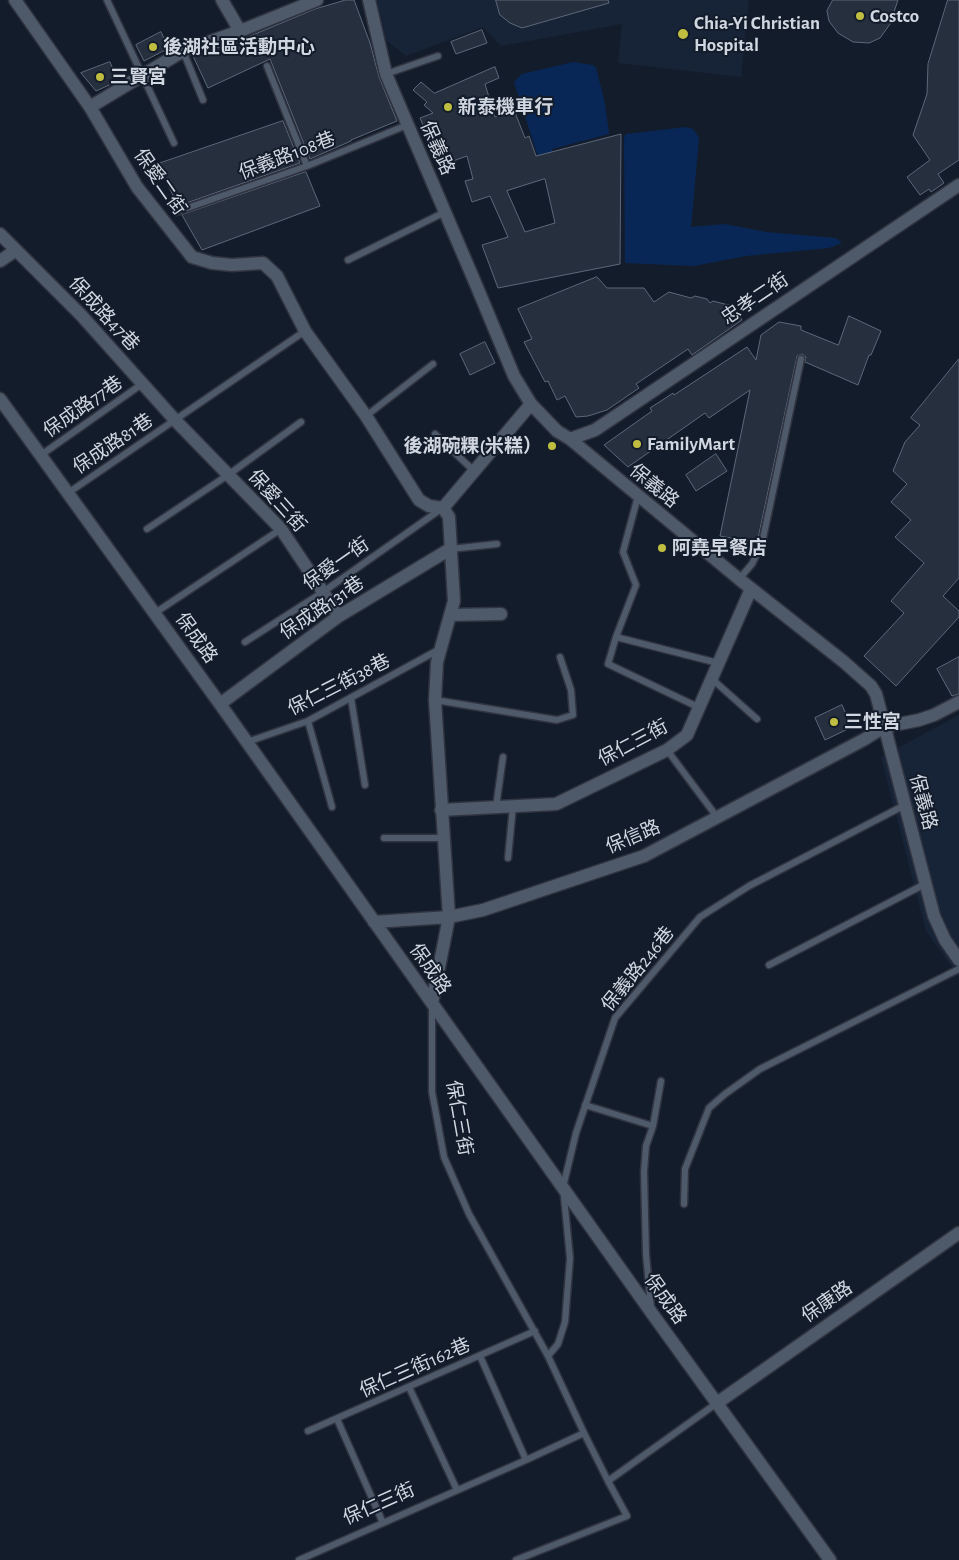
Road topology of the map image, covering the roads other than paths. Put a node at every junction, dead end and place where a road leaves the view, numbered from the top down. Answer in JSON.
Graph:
{"nodes":[{"id":1,"x":15,"y":0,"type":"edge"},
{"id":2,"x":107,"y":0,"type":"edge"},
{"id":3,"x":222,"y":0,"type":"edge"},
{"id":4,"x":317,"y":0,"type":"edge"},
{"id":5,"x":369,"y":0,"type":"edge"},
{"id":6,"x":240,"y":31,"type":"junction"},
{"id":7,"x":182,"y":51,"type":"junction"},
{"id":8,"x":438,"y":56,"type":"dead end"},
{"id":9,"x":266,"y":66,"type":"dead end"},
{"id":10,"x":386,"y":74,"type":"junction"},
{"id":11,"x":143,"y":76,"type":"junction"},
{"id":12,"x":203,"y":100,"type":"dead end"},
{"id":13,"x":90,"y":107,"type":"junction"},
{"id":14,"x":406,"y":125,"type":"junction"},
{"id":15,"x":174,"y":143,"type":"dead end"},
{"id":16,"x":307,"y":166,"type":"junction"},
{"id":17,"x":959,"y":185,"type":"edge"},
{"id":18,"x":176,"y":212,"type":"dead end"},
{"id":19,"x":445,"y":212,"type":"junction"},
{"id":20,"x":0,"y":234,"type":"edge"},
{"id":21,"x":16,"y":250,"type":"junction"},
{"id":22,"x":348,"y":260,"type":"dead end"},
{"id":23,"x":0,"y":261,"type":"edge"},
{"id":24,"x":305,"y":331,"type":"junction"},
{"id":25,"x":801,"y":359,"type":"dead end"},
{"id":26,"x":434,"y":364,"type":"dead end"},
{"id":27,"x":142,"y":384,"type":"junction"},
{"id":28,"x":0,"y":399,"type":"edge"},
{"id":29,"x":531,"y":404,"type":"junction"},
{"id":30,"x":366,"y":416,"type":"junction"},
{"id":31,"x":175,"y":420,"type":"junction"},
{"id":32,"x":300,"y":422,"type":"dead end"},
{"id":33,"x":436,"y":434,"type":"dead end"},
{"id":34,"x":570,"y":439,"type":"junction"},
{"id":35,"x":41,"y":455,"type":"junction"},
{"id":36,"x":474,"y":471,"type":"junction"},
{"id":37,"x":228,"y":475,"type":"junction"},
{"id":38,"x":68,"y":493,"type":"junction"},
{"id":39,"x":638,"y":496,"type":"junction"},
{"id":40,"x":443,"y":508,"type":"junction"},
{"id":41,"x":147,"y":529,"type":"dead end"},
{"id":42,"x":281,"y":529,"type":"junction"},
{"id":43,"x":497,"y":544,"type":"dead end"},
{"id":44,"x":450,"y":549,"type":"junction"},
{"id":45,"x":739,"y":579,"type":"junction"},
{"id":46,"x":751,"y":590,"type":"junction"},
{"id":47,"x":323,"y":592,"type":"junction"},
{"id":48,"x":155,"y":613,"type":"junction"},
{"id":49,"x":501,"y":614,"type":"dead end"},
{"id":50,"x":450,"y":615,"type":"junction"},
{"id":51,"x":339,"y":616,"type":"junction"},
{"id":52,"x":616,"y":637,"type":"junction"},
{"id":53,"x":245,"y":642,"type":"dead end"},
{"id":54,"x":441,"y":648,"type":"junction"},
{"id":55,"x":560,"y":657,"type":"dead end"},
{"id":56,"x":718,"y":663,"type":"junction"},
{"id":57,"x":712,"y":679,"type":"junction"},
{"id":58,"x":351,"y":698,"type":"junction"},
{"id":59,"x":435,"y":700,"type":"junction"},
{"id":60,"x":959,"y":702,"type":"edge"},
{"id":61,"x":220,"y":704,"type":"junction"},
{"id":62,"x":700,"y":708,"type":"junction"},
{"id":63,"x":757,"y":719,"type":"dead end"},
{"id":64,"x":308,"y":721,"type":"junction"},
{"id":65,"x":884,"y":727,"type":"junction"},
{"id":66,"x":247,"y":742,"type":"junction"},
{"id":67,"x":667,"y":750,"type":"junction"},
{"id":68,"x":503,"y":757,"type":"dead end"},
{"id":69,"x":365,"y":784,"type":"dead end"},
{"id":70,"x":905,"y":805,"type":"junction"},
{"id":71,"x":513,"y":806,"type":"junction"},
{"id":72,"x":332,"y":807,"type":"dead end"},
{"id":73,"x":496,"y":807,"type":"junction"},
{"id":74,"x":441,"y":810,"type":"junction"},
{"id":75,"x":717,"y":817,"type":"junction"},
{"id":76,"x":384,"y":838,"type":"dead end"},
{"id":77,"x":443,"y":838,"type":"junction"},
{"id":78,"x":508,"y":858,"type":"dead end"},
{"id":79,"x":925,"y":884,"type":"junction"},
{"id":80,"x":449,"y":917,"type":"junction"},
{"id":81,"x":374,"y":922,"type":"junction"},
{"id":82,"x":959,"y":960,"type":"edge"},
{"id":83,"x":769,"y":965,"type":"dead end"},
{"id":84,"x":959,"y":969,"type":"edge"},
{"id":85,"x":432,"y":1003,"type":"junction"},
{"id":86,"x":661,"y":1081,"type":"dead end"},
{"id":87,"x":585,"y":1105,"type":"junction"},
{"id":88,"x":653,"y":1126,"type":"junction"},
{"id":89,"x":563,"y":1187,"type":"junction"},
{"id":90,"x":684,"y":1204,"type":"dead end"},
{"id":91,"x":959,"y":1233,"type":"edge"},
{"id":92,"x":651,"y":1312,"type":"junction"},
{"id":93,"x":534,"y":1331,"type":"junction"},
{"id":94,"x":480,"y":1356,"type":"junction"},
{"id":95,"x":548,"y":1356,"type":"junction"},
{"id":96,"x":409,"y":1387,"type":"junction"},
{"id":97,"x":717,"y":1403,"type":"junction"},
{"id":98,"x":337,"y":1418,"type":"junction"},
{"id":99,"x":308,"y":1431,"type":"dead end"},
{"id":100,"x":584,"y":1433,"type":"junction"},
{"id":101,"x":526,"y":1460,"type":"junction"},
{"id":102,"x":608,"y":1481,"type":"junction"},
{"id":103,"x":456,"y":1490,"type":"junction"},
{"id":104,"x":383,"y":1523,"type":"junction"},
{"id":105,"x":299,"y":1560,"type":"edge"},
{"id":106,"x":516,"y":1560,"type":"edge"},
{"id":107,"x":830,"y":1560,"type":"edge"}],
"edges":[{"from":1,"to":13,"type":"street","name":"保愛二街"},
{"from":2,"to":11,"type":"lane"},
{"from":3,"to":6,"type":"street"},
{"from":4,"to":6,"type":"street"},
{"from":5,"to":10,"type":"street","name":"保義路"},
{"from":6,"to":7,"type":"street"},
{"from":7,"to":11,"type":"street"},
{"from":7,"to":12,"type":"lane"},
{"from":8,"to":10,"type":"lane"},
{"from":9,"to":16,"type":"lane"},
{"from":10,"to":14,"type":"street","name":"保義路"},
{"from":11,"to":13,"type":"street"},
{"from":11,"to":15,"type":"lane"},
{"from":13,"to":24,"type":"street","name":"保愛二街"},
{"from":14,"to":16,"type":"lane","name":"保義路108巷"},
{"from":14,"to":19,"type":"street","name":"保義路"},
{"from":16,"to":18,"type":"lane","name":"保義路108巷"},
{"from":17,"to":34,"type":"street","name":"忠孝二街"},
{"from":19,"to":22,"type":"lane"},
{"from":19,"to":29,"type":"street","name":"保義路"},
{"from":20,"to":21,"type":"street","name":"保成路47巷"},
{"from":21,"to":23,"type":"street"},
{"from":21,"to":27,"type":"street","name":"保成路47巷"},
{"from":24,"to":30,"type":"street","name":"保愛二街"},
{"from":24,"to":31,"type":"lane"},
{"from":25,"to":45,"type":"lane"},
{"from":26,"to":30,"type":"lane"},
{"from":27,"to":31,"type":"street","name":"保成路47巷"},
{"from":27,"to":35,"type":"lane","name":"保成路77巷"},
{"from":28,"to":35,"type":"street","name":"保成路"},
{"from":29,"to":34,"type":"street","name":"保義路"},
{"from":29,"to":36,"type":"street"},
{"from":30,"to":40,"type":"street","name":"保愛二街"},
{"from":31,"to":37,"type":"street","name":"保愛三街"},
{"from":31,"to":38,"type":"lane","name":"保成路81巷"},
{"from":32,"to":37,"type":"lane"},
{"from":33,"to":36,"type":"lane"},
{"from":34,"to":39,"type":"street","name":"保義路"},
{"from":35,"to":38,"type":"street","name":"保成路"},
{"from":36,"to":40,"type":"street"},
{"from":37,"to":41,"type":"lane"},
{"from":37,"to":42,"type":"street","name":"保愛三街"},
{"from":38,"to":48,"type":"street","name":"保成路"},
{"from":39,"to":45,"type":"street","name":"保義路"},
{"from":39,"to":52,"type":"lane"},
{"from":40,"to":44,"type":"street"},
{"from":40,"to":47,"type":"lane","name":"保愛一街"},
{"from":42,"to":47,"type":"street","name":"保愛三街"},
{"from":42,"to":48,"type":"lane"},
{"from":43,"to":44,"type":"lane"},
{"from":44,"to":50,"type":"street","name":"保仁三街"},
{"from":44,"to":51,"type":"street","name":"保成路131巷"},
{"from":45,"to":46,"type":"street","name":"保義路"},
{"from":46,"to":56,"type":"street","name":"保仁三街"},
{"from":46,"to":65,"type":"street","name":"保義路"},
{"from":47,"to":51,"type":"street","name":"保愛三街"},
{"from":47,"to":53,"type":"lane","name":"保愛一街"},
{"from":48,"to":61,"type":"street","name":"保成路"},
{"from":49,"to":50,"type":"street"},
{"from":50,"to":54,"type":"street","name":"保仁三街"},
{"from":51,"to":61,"type":"street","name":"保成路131巷"},
{"from":52,"to":56,"type":"lane"},
{"from":52,"to":62,"type":"lane"},
{"from":54,"to":58,"type":"lane","name":"保仁三街38巷"},
{"from":54,"to":59,"type":"street","name":"保仁三街"},
{"from":55,"to":59,"type":"lane"},
{"from":56,"to":57,"type":"street","name":"保仁三街"},
{"from":57,"to":62,"type":"street","name":"保仁三街"},
{"from":57,"to":63,"type":"lane"},
{"from":58,"to":64,"type":"lane","name":"保仁三街38巷"},
{"from":58,"to":69,"type":"lane"},
{"from":59,"to":74,"type":"street","name":"保仁三街"},
{"from":60,"to":65,"type":"street"},
{"from":61,"to":66,"type":"street","name":"保成路"},
{"from":62,"to":67,"type":"street","name":"保仁三街"},
{"from":64,"to":66,"type":"lane","name":"保仁三街38巷"},
{"from":64,"to":72,"type":"lane"},
{"from":65,"to":70,"type":"street","name":"保義路"},
{"from":65,"to":75,"type":"street","name":"保信路"},
{"from":66,"to":81,"type":"street","name":"保成路"},
{"from":67,"to":71,"type":"street","name":"保仁三街"},
{"from":67,"to":75,"type":"lane"},
{"from":68,"to":73,"type":"lane"},
{"from":70,"to":79,"type":"street","name":"保義路"},
{"from":70,"to":87,"type":"lane","name":"保義路246巷"},
{"from":71,"to":73,"type":"street","name":"保仁三街"},
{"from":71,"to":78,"type":"lane"},
{"from":73,"to":74,"type":"street","name":"保仁三街"},
{"from":74,"to":77,"type":"street","name":"保仁三街"},
{"from":75,"to":80,"type":"street","name":"保信路"},
{"from":76,"to":77,"type":"lane"},
{"from":77,"to":80,"type":"street","name":"保仁三街"},
{"from":79,"to":82,"type":"street","name":"保義路"},
{"from":79,"to":83,"type":"lane"},
{"from":80,"to":81,"type":"street","name":"保信路"},
{"from":80,"to":85,"type":"street","name":"保仁三街"},
{"from":81,"to":85,"type":"street","name":"保成路"},
{"from":84,"to":90,"type":"lane"},
{"from":85,"to":89,"type":"street","name":"保成路"},
{"from":85,"to":93,"type":"lane","name":"保仁三街"},
{"from":86,"to":88,"type":"lane"},
{"from":87,"to":88,"type":"lane"},
{"from":87,"to":89,"type":"lane","name":"保義路246巷"},
{"from":88,"to":92,"type":"lane"},
{"from":89,"to":92,"type":"street","name":"保成路"},
{"from":89,"to":95,"type":"lane","name":"保義路246巷"},
{"from":91,"to":97,"type":"street","name":"保康路"},
{"from":92,"to":97,"type":"street","name":"保成路"},
{"from":93,"to":94,"type":"lane","name":"保仁三街162巷"},
{"from":93,"to":95,"type":"lane","name":"保仁三街"},
{"from":94,"to":96,"type":"lane","name":"保仁三街162巷"},
{"from":94,"to":101,"type":"lane"},
{"from":95,"to":100,"type":"lane","name":"保仁三街"},
{"from":96,"to":98,"type":"lane","name":"保仁三街162巷"},
{"from":96,"to":103,"type":"lane"},
{"from":97,"to":102,"type":"lane"},
{"from":97,"to":107,"type":"street","name":"保成路"},
{"from":98,"to":99,"type":"lane","name":"保仁三街162巷"},
{"from":98,"to":104,"type":"lane"},
{"from":100,"to":101,"type":"lane","name":"保仁三街"},
{"from":100,"to":102,"type":"lane","name":"保仁三街"},
{"from":101,"to":103,"type":"lane","name":"保仁三街"},
{"from":102,"to":106,"type":"lane","name":"保仁三街"},
{"from":103,"to":104,"type":"lane","name":"保仁三街"},
{"from":104,"to":105,"type":"lane","name":"保仁三街"}]}
